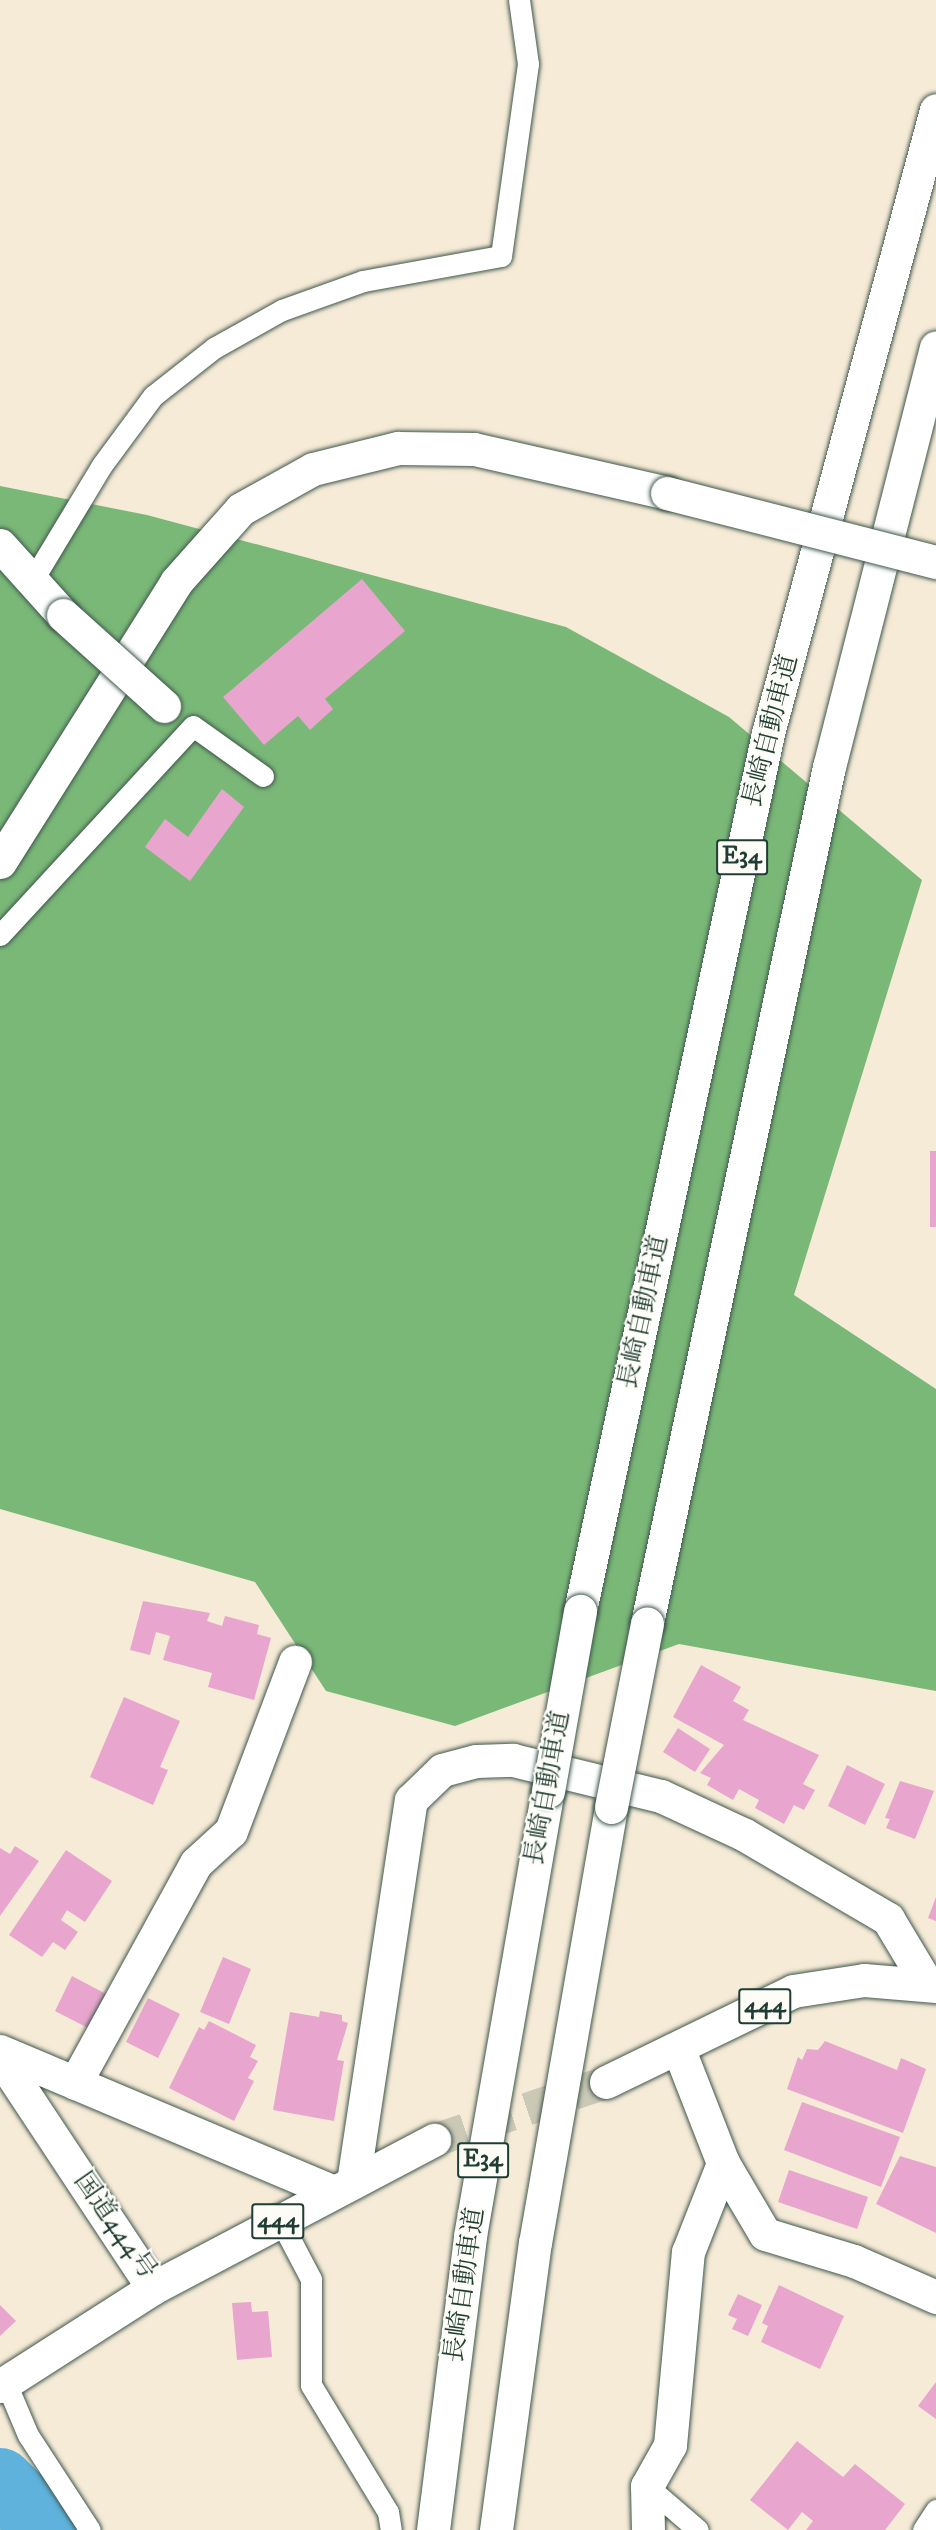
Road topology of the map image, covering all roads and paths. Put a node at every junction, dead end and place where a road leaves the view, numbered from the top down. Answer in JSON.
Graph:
{"nodes":[{"id":1,"x":519,"y":0,"type":"edge"},
{"id":2,"x":936,"y":110,"type":"edge"},
{"id":3,"x":936,"y":346,"type":"edge"},
{"id":4,"x":0,"y":545,"type":"edge"},
{"id":5,"x":936,"y":562,"type":"edge"},
{"id":6,"x":32,"y":580,"type":"junction"},
{"id":7,"x":164,"y":706,"type":"dead end"},
{"id":8,"x":263,"y":776,"type":"dead end"},
{"id":9,"x":0,"y":862,"type":"edge"},
{"id":10,"x":0,"y":935,"type":"edge"},
{"id":11,"x":295,"y":1662,"type":"dead end"},
{"id":12,"x":932,"y":1985,"type":"edge"},
{"id":13,"x":679,"y":2050,"type":"junction"},
{"id":14,"x":0,"y":2051,"type":"edge"},
{"id":15,"x":0,"y":2057,"type":"edge"},
{"id":16,"x":606,"y":2082,"type":"tunnel mouth"},
{"id":17,"x":75,"y":2083,"type":"junction"},
{"id":18,"x":434,"y":2140,"type":"tunnel mouth"},
{"id":19,"x":723,"y":2163,"type":"junction"},
{"id":20,"x":343,"y":2187,"type":"junction"},
{"id":21,"x":280,"y":2220,"type":"junction"},
{"id":22,"x":153,"y":2288,"type":"junction"},
{"id":23,"x":936,"y":2297,"type":"edge"},
{"id":24,"x":3,"y":2384,"type":"edge"},
{"id":25,"x":647,"y":2486,"type":"junction"},
{"id":26,"x":936,"y":2510,"type":"edge"},
{"id":27,"x":90,"y":2530,"type":"edge"},
{"id":28,"x":391,"y":2530,"type":"edge"},
{"id":29,"x":433,"y":2530,"type":"edge"},
{"id":30,"x":496,"y":2530,"type":"edge"},
{"id":31,"x":648,"y":2530,"type":"edge"},
{"id":32,"x":698,"y":2530,"type":"edge"},
{"id":33,"x":923,"y":2530,"type":"edge"}],
"edges":[{"from":1,"to":6,"type":"lane"},
{"from":2,"to":29,"type":"main road","name":"長崎自動車道","number":"E34","bridge":true},
{"from":3,"to":30,"type":"main road","number":"E34","bridge":true},
{"from":4,"to":6,"type":"main road"},
{"from":5,"to":9,"type":"main road","bridge":true},
{"from":6,"to":7,"type":"main road","bridge":true},
{"from":8,"to":10,"type":"lane"},
{"from":11,"to":17,"type":"main road"},
{"from":12,"to":13,"type":"main road","number":"444"},
{"from":12,"to":20,"type":"main road"},
{"from":13,"to":16,"type":"main road","number":"444"},
{"from":13,"to":19,"type":"main road"},
{"from":14,"to":17,"type":"main road"},
{"from":15,"to":22,"type":"main road","name":"国道444号"},
{"from":17,"to":20,"type":"main road"},
{"from":18,"to":20,"type":"main road","name":"国道444号","number":"444"},
{"from":19,"to":23,"type":"main road"},
{"from":19,"to":25,"type":"main road"},
{"from":20,"to":21,"type":"main road","name":"国道444号","number":"444"},
{"from":21,"to":22,"type":"main road","name":"国道444号","number":"444"},
{"from":21,"to":28,"type":"lane"},
{"from":22,"to":24,"type":"main road"},
{"from":24,"to":27,"type":"lane"},
{"from":25,"to":31,"type":"main road"},
{"from":25,"to":32,"type":"lane"},
{"from":26,"to":33,"type":"lane"}]}
